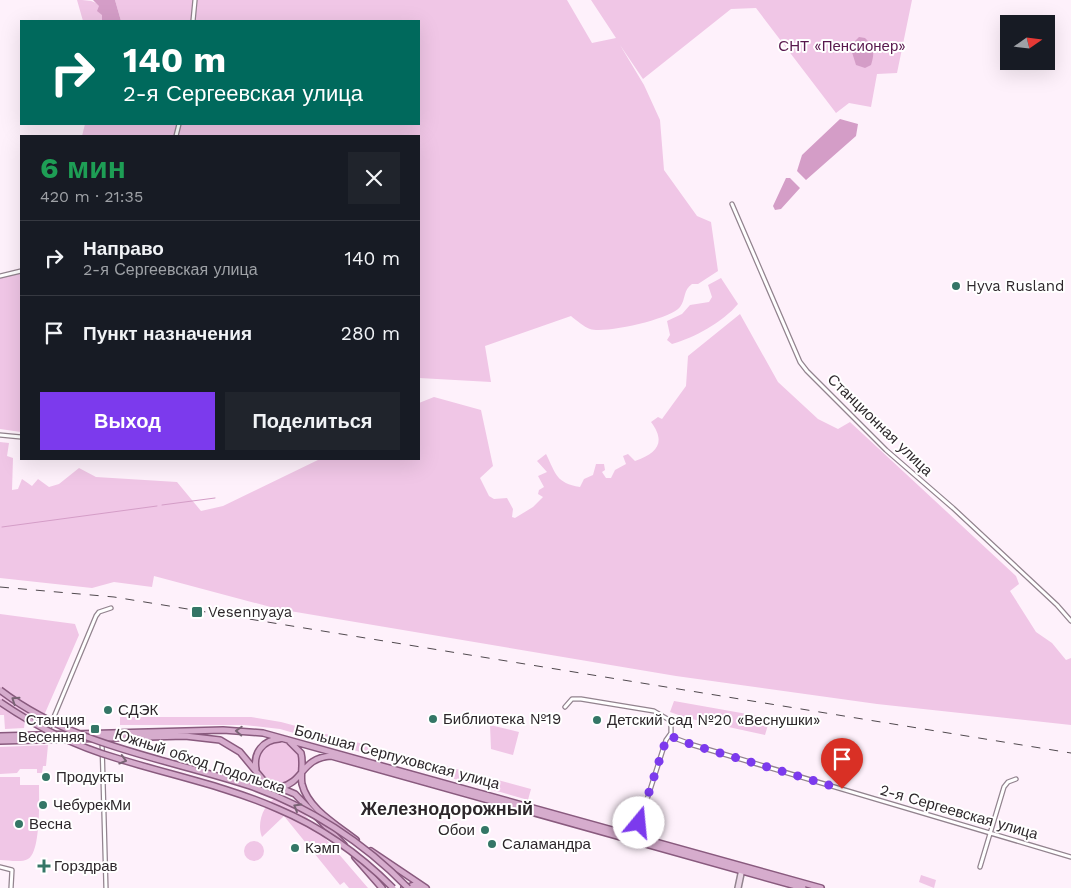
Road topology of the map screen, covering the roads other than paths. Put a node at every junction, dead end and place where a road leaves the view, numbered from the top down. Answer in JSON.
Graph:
{"nodes":[{"id":1,"x":195,"y":0,"type":"edge"},
{"id":2,"x":193,"y":20,"type":"edge"},
{"id":3,"x":732,"y":204,"type":"dead end"},
{"id":4,"x":20,"y":271,"type":"edge"},
{"id":5,"x":0,"y":276,"type":"edge"},
{"id":6,"x":0,"y":435,"type":"edge"},
{"id":7,"x":20,"y":437,"type":"edge"},
{"id":8,"x":111,"y":608,"type":"dead end"},
{"id":9,"x":1071,"y":621,"type":"edge"},
{"id":10,"x":0,"y":690,"type":"edge"},
{"id":11,"x":0,"y":702,"type":"edge"},
{"id":12,"x":565,"y":706,"type":"dead end"},
{"id":13,"x":48,"y":735,"type":"junction"},
{"id":14,"x":0,"y":736,"type":"edge"},
{"id":15,"x":102,"y":736,"type":"junction"},
{"id":16,"x":670,"y":736,"type":"junction"},
{"id":17,"x":284,"y":739,"type":"junction"},
{"id":18,"x":0,"y":741,"type":"edge"},
{"id":19,"x":302,"y":770,"type":"junction"},
{"id":20,"x":257,"y":772,"type":"junction"},
{"id":21,"x":1016,"y":779,"type":"dead end"},
{"id":22,"x":281,"y":787,"type":"junction"},
{"id":23,"x":990,"y":833,"type":"junction"},
{"id":24,"x":635,"y":838,"type":"junction"},
{"id":25,"x":1071,"y":857,"type":"edge"},
{"id":26,"x":980,"y":867,"type":"dead end"},
{"id":27,"x":0,"y":868,"type":"edge"},
{"id":28,"x":742,"y":868,"type":"junction"},
{"id":29,"x":11,"y":888,"type":"edge"},
{"id":30,"x":106,"y":888,"type":"edge"},
{"id":31,"x":382,"y":888,"type":"edge"},
{"id":32,"x":393,"y":888,"type":"edge"},
{"id":33,"x":406,"y":888,"type":"edge"},
{"id":34,"x":419,"y":888,"type":"edge"},
{"id":35,"x":426,"y":888,"type":"edge"},
{"id":36,"x":738,"y":888,"type":"edge"},
{"id":37,"x":804,"y":888,"type":"edge"},
{"id":38,"x":822,"y":888,"type":"edge"}],
"edges":[{"from":1,"to":2,"type":"street"},
{"from":3,"to":9,"type":"street","name":"Станционная улица"},
{"from":4,"to":5,"type":"street"},
{"from":6,"to":7,"type":"street"},
{"from":8,"to":13,"type":"street"},
{"from":33,"to":10,"type":"main road","name":"Южный обход Подольска","one_way":true,"bridge":true},
{"from":11,"to":32,"type":"main road","name":"Южный обход Подольска","one_way":true,"bridge":true},
{"from":12,"to":16,"type":"street"},
{"from":13,"to":14,"type":"main road"},
{"from":13,"to":15,"type":"main road"},
{"from":17,"to":15,"type":"main road","name":"Большая Серпуховская улица","one_way":true},
{"from":15,"to":18,"type":"main road"},
{"from":15,"to":20,"type":"main road"},
{"from":15,"to":30,"type":"street"},
{"from":16,"to":23,"type":"street","name":"2-я Сергеевская улица"},
{"from":16,"to":24,"type":"street"},
{"from":17,"to":19,"type":"main road"},
{"from":17,"to":20,"type":"main road"},
{"from":17,"to":24,"type":"main road","name":"Большая Серпуховская улица"},
{"from":19,"to":22,"type":"main road"},
{"from":19,"to":24,"type":"main road","name":"Большая Серпуховская улица"},
{"from":19,"to":35,"type":"main road"},
{"from":20,"to":22,"type":"main road"},
{"from":21,"to":23,"type":"street"},
{"from":22,"to":31,"type":"main road"},
{"from":23,"to":25,"type":"street","name":"2-я Сергеевская улица"},
{"from":23,"to":26,"type":"street"},
{"from":24,"to":28,"type":"main road","name":"Большая Серпуховская улица"},
{"from":27,"to":29,"type":"street"},
{"from":28,"to":36,"type":"street"},
{"from":28,"to":37,"type":"main road","name":"Большая Серпуховская улица"},
{"from":28,"to":38,"type":"main road","name":"Большая Серпуховская улица"},
{"from":33,"to":34,"type":"main road"}]}
